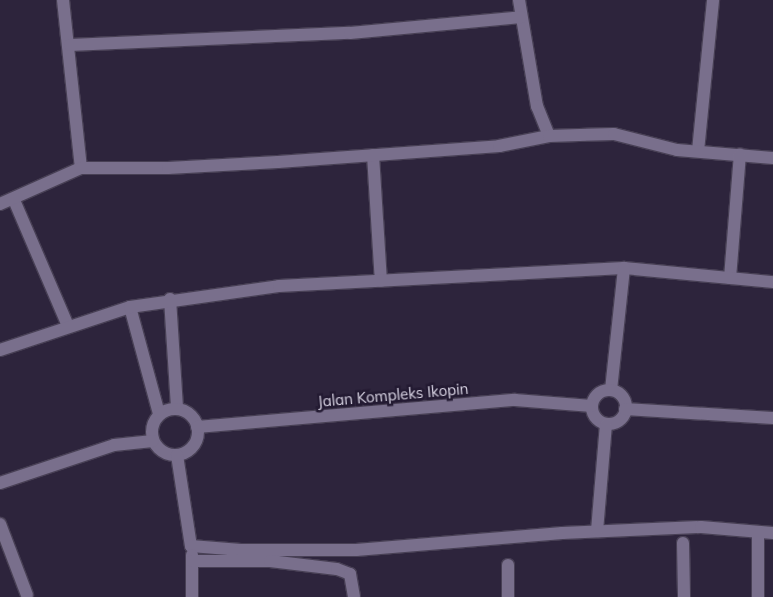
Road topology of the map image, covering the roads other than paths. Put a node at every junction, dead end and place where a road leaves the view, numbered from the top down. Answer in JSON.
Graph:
{"nodes":[{"id":1,"x":63,"y":0,"type":"edge"},
{"id":2,"x":519,"y":0,"type":"edge"},
{"id":3,"x":712,"y":0,"type":"edge"},
{"id":4,"x":521,"y":17,"type":"junction"},
{"id":5,"x":70,"y":45,"type":"junction"},
{"id":6,"x":549,"y":136,"type":"junction"},
{"id":7,"x":698,"y":151,"type":"junction"},
{"id":8,"x":373,"y":154,"type":"junction"},
{"id":9,"x":740,"y":154,"type":"junction"},
{"id":10,"x":773,"y":158,"type":"edge"},
{"id":11,"x":81,"y":168,"type":"junction"},
{"id":12,"x":14,"y":200,"type":"junction"},
{"id":13,"x":0,"y":204,"type":"edge"},
{"id":14,"x":624,"y":268,"type":"junction"},
{"id":15,"x":730,"y":278,"type":"junction"},
{"id":16,"x":381,"y":281,"type":"junction"},
{"id":17,"x":773,"y":282,"type":"edge"},
{"id":18,"x":170,"y":299,"type":"junction"},
{"id":19,"x":130,"y":307,"type":"junction"},
{"id":20,"x":68,"y":326,"type":"junction"},
{"id":21,"x":0,"y":350,"type":"edge"},
{"id":22,"x":611,"y":390,"type":"junction"},
{"id":23,"x":592,"y":406,"type":"junction"},
{"id":24,"x":177,"y":408,"type":"junction"},
{"id":25,"x":626,"y":409,"type":"junction"},
{"id":26,"x":159,"y":414,"type":"junction"},
{"id":27,"x":773,"y":418,"type":"edge"},
{"id":28,"x":606,"y":424,"type":"junction"},
{"id":29,"x":197,"y":427,"type":"junction"},
{"id":30,"x":153,"y":441,"type":"junction"},
{"id":31,"x":177,"y":455,"type":"junction"},
{"id":32,"x":0,"y":483,"type":"edge"},
{"id":33,"x":0,"y":524,"type":"edge"},
{"id":34,"x":597,"y":531,"type":"junction"},
{"id":35,"x":758,"y":532,"type":"junction"},
{"id":36,"x":773,"y":533,"type":"edge"},
{"id":37,"x":683,"y":543,"type":"dead end"},
{"id":38,"x":191,"y":546,"type":"junction"},
{"id":39,"x":192,"y":562,"type":"junction"},
{"id":40,"x":508,"y":565,"type":"dead end"},
{"id":41,"x":27,"y":595,"type":"dead end"},
{"id":42,"x":192,"y":597,"type":"edge"},
{"id":43,"x":354,"y":597,"type":"edge"},
{"id":44,"x":508,"y":597,"type":"edge"},
{"id":45,"x":684,"y":597,"type":"edge"},
{"id":46,"x":758,"y":597,"type":"edge"}],
"edges":[{"from":1,"to":5,"type":"street"},
{"from":2,"to":4,"type":"street"},
{"from":3,"to":7,"type":"street"},
{"from":4,"to":5,"type":"street"},
{"from":4,"to":6,"type":"street"},
{"from":5,"to":11,"type":"street"},
{"from":6,"to":7,"type":"street"},
{"from":6,"to":8,"type":"street"},
{"from":7,"to":9,"type":"street"},
{"from":8,"to":11,"type":"street"},
{"from":8,"to":16,"type":"street"},
{"from":9,"to":10,"type":"street"},
{"from":9,"to":15,"type":"street"},
{"from":11,"to":12,"type":"street"},
{"from":12,"to":13,"type":"street"},
{"from":12,"to":20,"type":"street"},
{"from":14,"to":15,"type":"street"},
{"from":14,"to":16,"type":"street"},
{"from":14,"to":22,"type":"street"},
{"from":15,"to":17,"type":"street"},
{"from":16,"to":18,"type":"street"},
{"from":18,"to":19,"type":"street"},
{"from":18,"to":24,"type":"street"},
{"from":19,"to":20,"type":"street"},
{"from":19,"to":26,"type":"street"},
{"from":20,"to":21,"type":"street"},
{"from":22,"to":23,"type":"street"},
{"from":22,"to":25,"type":"street"},
{"from":23,"to":28,"type":"street"},
{"from":23,"to":29,"type":"street","name":"Jalan Kompleks Ikopin"},
{"from":24,"to":26,"type":"street"},
{"from":24,"to":29,"type":"street"},
{"from":25,"to":27,"type":"street"},
{"from":25,"to":28,"type":"street"},
{"from":26,"to":30,"type":"street"},
{"from":28,"to":34,"type":"street"},
{"from":29,"to":31,"type":"street"},
{"from":30,"to":31,"type":"street"},
{"from":30,"to":32,"type":"street"},
{"from":31,"to":38,"type":"street"},
{"from":33,"to":41,"type":"street"},
{"from":34,"to":35,"type":"street"},
{"from":34,"to":38,"type":"street"},
{"from":35,"to":36,"type":"street"},
{"from":35,"to":46,"type":"street"},
{"from":37,"to":45,"type":"street"},
{"from":38,"to":39,"type":"street"},
{"from":39,"to":42,"type":"street"},
{"from":39,"to":43,"type":"street"},
{"from":40,"to":44,"type":"street"}]}
